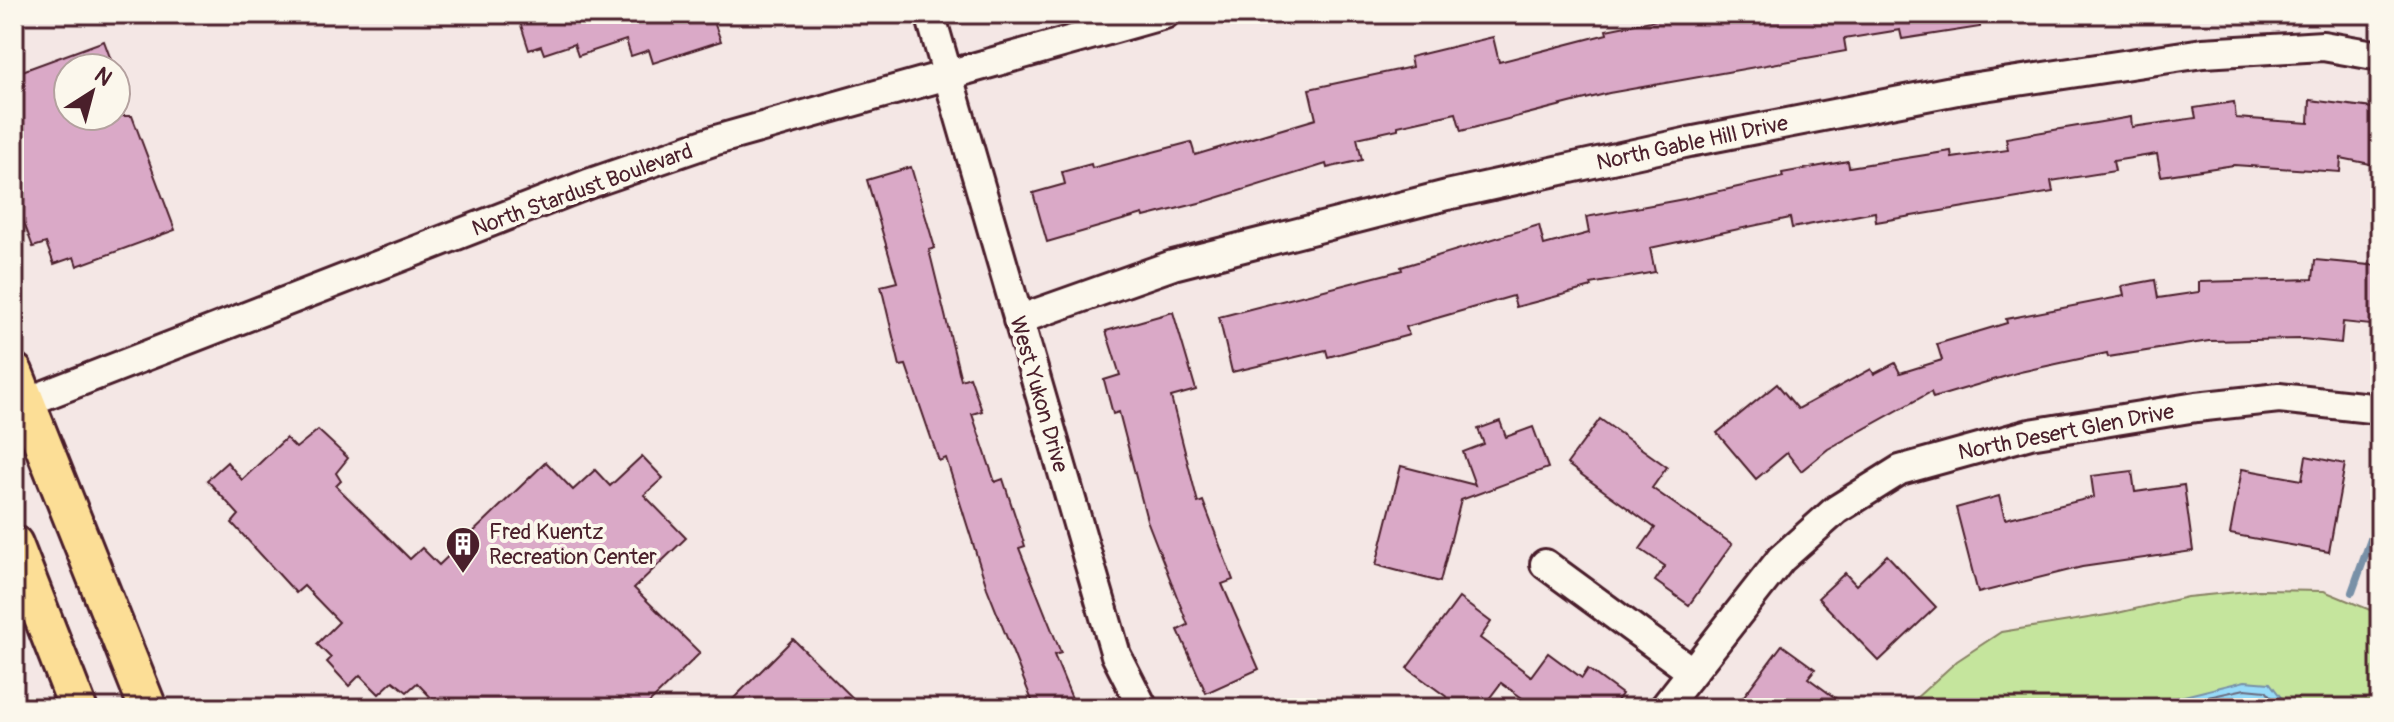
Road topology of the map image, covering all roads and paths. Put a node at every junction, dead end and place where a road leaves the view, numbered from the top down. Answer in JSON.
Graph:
{"nodes":[{"id":1,"x":930,"y":14,"type":"edge"},
{"id":2,"x":1165,"y":14,"type":"edge"},
{"id":3,"x":2380,"y":56,"type":"edge"},
{"id":4,"x":950,"y":75,"type":"junction"},
{"id":5,"x":1018,"y":320,"type":"junction"},
{"id":6,"x":18,"y":393,"type":"edge"},
{"id":7,"x":2380,"y":409,"type":"edge"},
{"id":8,"x":14,"y":544,"type":"edge"},
{"id":9,"x":1545,"y":564,"type":"dead end"},
{"id":10,"x":1691,"y":671,"type":"junction"},
{"id":11,"x":78,"y":708,"type":"edge"},
{"id":12,"x":148,"y":708,"type":"edge"},
{"id":13,"x":1143,"y":708,"type":"edge"},
{"id":14,"x":1664,"y":708,"type":"edge"}],
"edges":[{"from":1,"to":4,"type":"street","name":"West Yukon Drive"},
{"from":2,"to":4,"type":"street","name":"North Stardust Boulevard"},
{"from":3,"to":5,"type":"street","name":"North Gable Hill Drive"},
{"from":4,"to":5,"type":"street","name":"West Yukon Drive"},
{"from":4,"to":6,"type":"street","name":"North Stardust Boulevard"},
{"from":5,"to":13,"type":"street","name":"West Yukon Drive"},
{"from":6,"to":12,"type":"main road"},
{"from":7,"to":10,"type":"street","name":"North Desert Glen Drive"},
{"from":8,"to":11,"type":"main road"},
{"from":9,"to":10,"type":"street"},
{"from":10,"to":14,"type":"street","name":"North Desert Glen Drive"}]}
